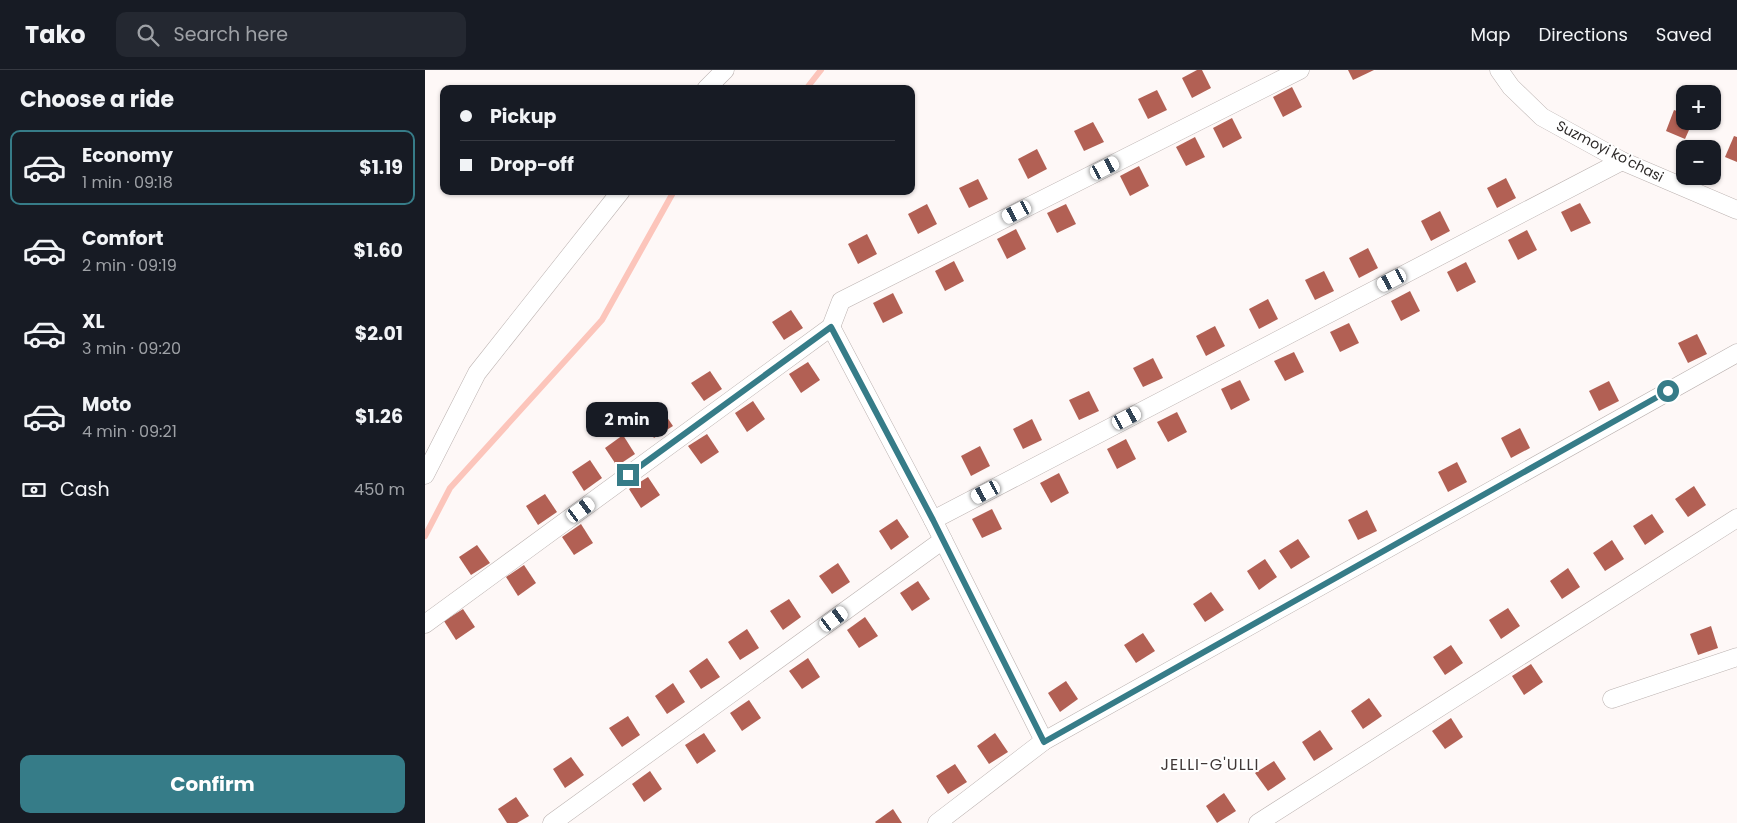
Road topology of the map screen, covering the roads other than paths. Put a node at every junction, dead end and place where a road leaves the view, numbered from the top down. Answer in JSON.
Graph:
{"nodes":[{"id":1,"x":725,"y":70,"type":"edge"},
{"id":2,"x":1300,"y":70,"type":"edge"},
{"id":3,"x":1499,"y":70,"type":"edge"},
{"id":4,"x":710,"y":85,"type":"edge"},
{"id":5,"x":1622,"y":161,"type":"junction"},
{"id":6,"x":618,"y":195,"type":"edge"},
{"id":7,"x":1737,"y":210,"type":"edge"},
{"id":8,"x":831,"y":327,"type":"junction"},
{"id":9,"x":1737,"y":352,"type":"edge"},
{"id":10,"x":425,"y":475,"type":"edge"},
{"id":11,"x":1737,"y":518,"type":"edge"},
{"id":12,"x":933,"y":520,"type":"junction"},
{"id":13,"x":943,"y":540,"type":"junction"},
{"id":14,"x":425,"y":624,"type":"edge"},
{"id":15,"x":1737,"y":657,"type":"edge"},
{"id":16,"x":1612,"y":699,"type":"dead end"},
{"id":17,"x":1044,"y":742,"type":"junction"},
{"id":18,"x":552,"y":823,"type":"edge"},
{"id":19,"x":937,"y":823,"type":"edge"},
{"id":20,"x":1258,"y":823,"type":"edge"}],
"edges":[{"from":1,"to":4,"type":"street"},
{"from":2,"to":8,"type":"street"},
{"from":3,"to":5,"type":"street","name":"Suzmoyi ko'chasi"},
{"from":5,"to":7,"type":"street","name":"Suzmoyi ko'chasi"},
{"from":5,"to":12,"type":"street"},
{"from":6,"to":10,"type":"street"},
{"from":8,"to":12,"type":"street"},
{"from":8,"to":14,"type":"street"},
{"from":9,"to":17,"type":"street"},
{"from":11,"to":20,"type":"street"},
{"from":12,"to":13,"type":"street"},
{"from":13,"to":17,"type":"street"},
{"from":13,"to":18,"type":"street"},
{"from":15,"to":16,"type":"street"},
{"from":17,"to":19,"type":"street"}]}
